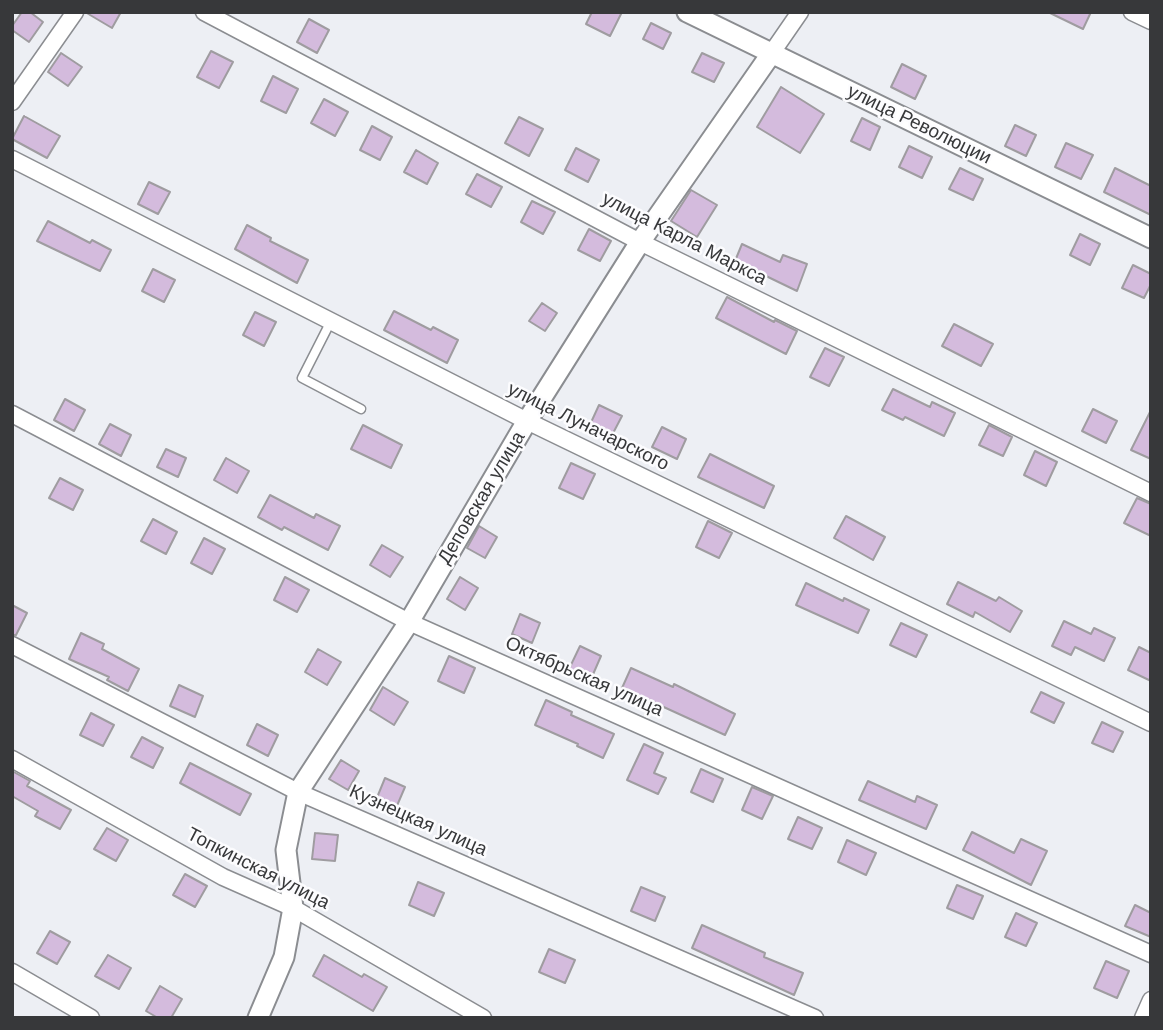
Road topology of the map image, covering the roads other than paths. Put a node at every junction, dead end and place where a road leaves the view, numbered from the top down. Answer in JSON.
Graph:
{"nodes":[{"id":1,"x":75,"y":12,"type":"edge"},
{"id":2,"x":204,"y":12,"type":"edge"},
{"id":3,"x":687,"y":12,"type":"edge"},
{"id":4,"x":800,"y":12,"type":"edge"},
{"id":5,"x":1132,"y":12,"type":"edge"},
{"id":6,"x":1151,"y":21,"type":"edge"},
{"id":7,"x":771,"y":54,"type":"junction"},
{"id":8,"x":12,"y":102,"type":"edge"},
{"id":9,"x":12,"y":159,"type":"edge"},
{"id":10,"x":1151,"y":237,"type":"edge"},
{"id":11,"x":640,"y":242,"type":"junction"},
{"id":12,"x":331,"y":321,"type":"junction"},
{"id":13,"x":361,"y":409,"type":"dead end"},
{"id":14,"x":12,"y":414,"type":"edge"},
{"id":15,"x":527,"y":421,"type":"junction"},
{"id":16,"x":1151,"y":493,"type":"edge"},
{"id":17,"x":408,"y":622,"type":"junction"},
{"id":18,"x":12,"y":645,"type":"edge"},
{"id":19,"x":1151,"y":723,"type":"edge"},
{"id":20,"x":12,"y":758,"type":"edge"},
{"id":21,"x":298,"y":792,"type":"junction"},
{"id":22,"x":293,"y":908,"type":"junction"},
{"id":23,"x":1151,"y":954,"type":"edge"},
{"id":24,"x":12,"y":972,"type":"edge"},
{"id":25,"x":1151,"y":1000,"type":"edge"},
{"id":26,"x":91,"y":1018,"type":"edge"},
{"id":27,"x":258,"y":1018,"type":"edge"},
{"id":28,"x":483,"y":1018,"type":"edge"},
{"id":29,"x":815,"y":1018,"type":"edge"},
{"id":30,"x":1143,"y":1018,"type":"edge"}],
"edges":[{"from":1,"to":8,"type":"street"},
{"from":2,"to":11,"type":"street","name":"улица Карла Маркса"},
{"from":3,"to":7,"type":"street","name":"улица Революции"},
{"from":4,"to":7,"type":"street","name":"Деповская улица"},
{"from":5,"to":6,"type":"street"},
{"from":7,"to":10,"type":"street","name":"улица Революции"},
{"from":7,"to":11,"type":"street","name":"Деповская улица"},
{"from":9,"to":12,"type":"street","name":"улица Луначарского"},
{"from":11,"to":15,"type":"street","name":"Деповская улица"},
{"from":11,"to":16,"type":"street","name":"улица Карла Маркса"},
{"from":12,"to":13,"type":"lane"},
{"from":12,"to":15,"type":"street","name":"улица Луначарского"},
{"from":14,"to":17,"type":"street","name":"Октябрьская улица"},
{"from":15,"to":17,"type":"street","name":"Деповская улица"},
{"from":15,"to":19,"type":"street","name":"улица Луначарского"},
{"from":17,"to":21,"type":"street","name":"Деповская улица"},
{"from":17,"to":23,"type":"street","name":"Октябрьская улица"},
{"from":18,"to":21,"type":"street","name":"Кузнецкая улица"},
{"from":20,"to":22,"type":"street","name":"Топкинская улица"},
{"from":21,"to":22,"type":"street","name":"Деповская улица"},
{"from":21,"to":29,"type":"street","name":"Кузнецкая улица"},
{"from":22,"to":27,"type":"street","name":"Деповская улица"},
{"from":22,"to":28,"type":"street","name":"Топкинская улица"},
{"from":24,"to":26,"type":"street"},
{"from":25,"to":30,"type":"street"}]}
